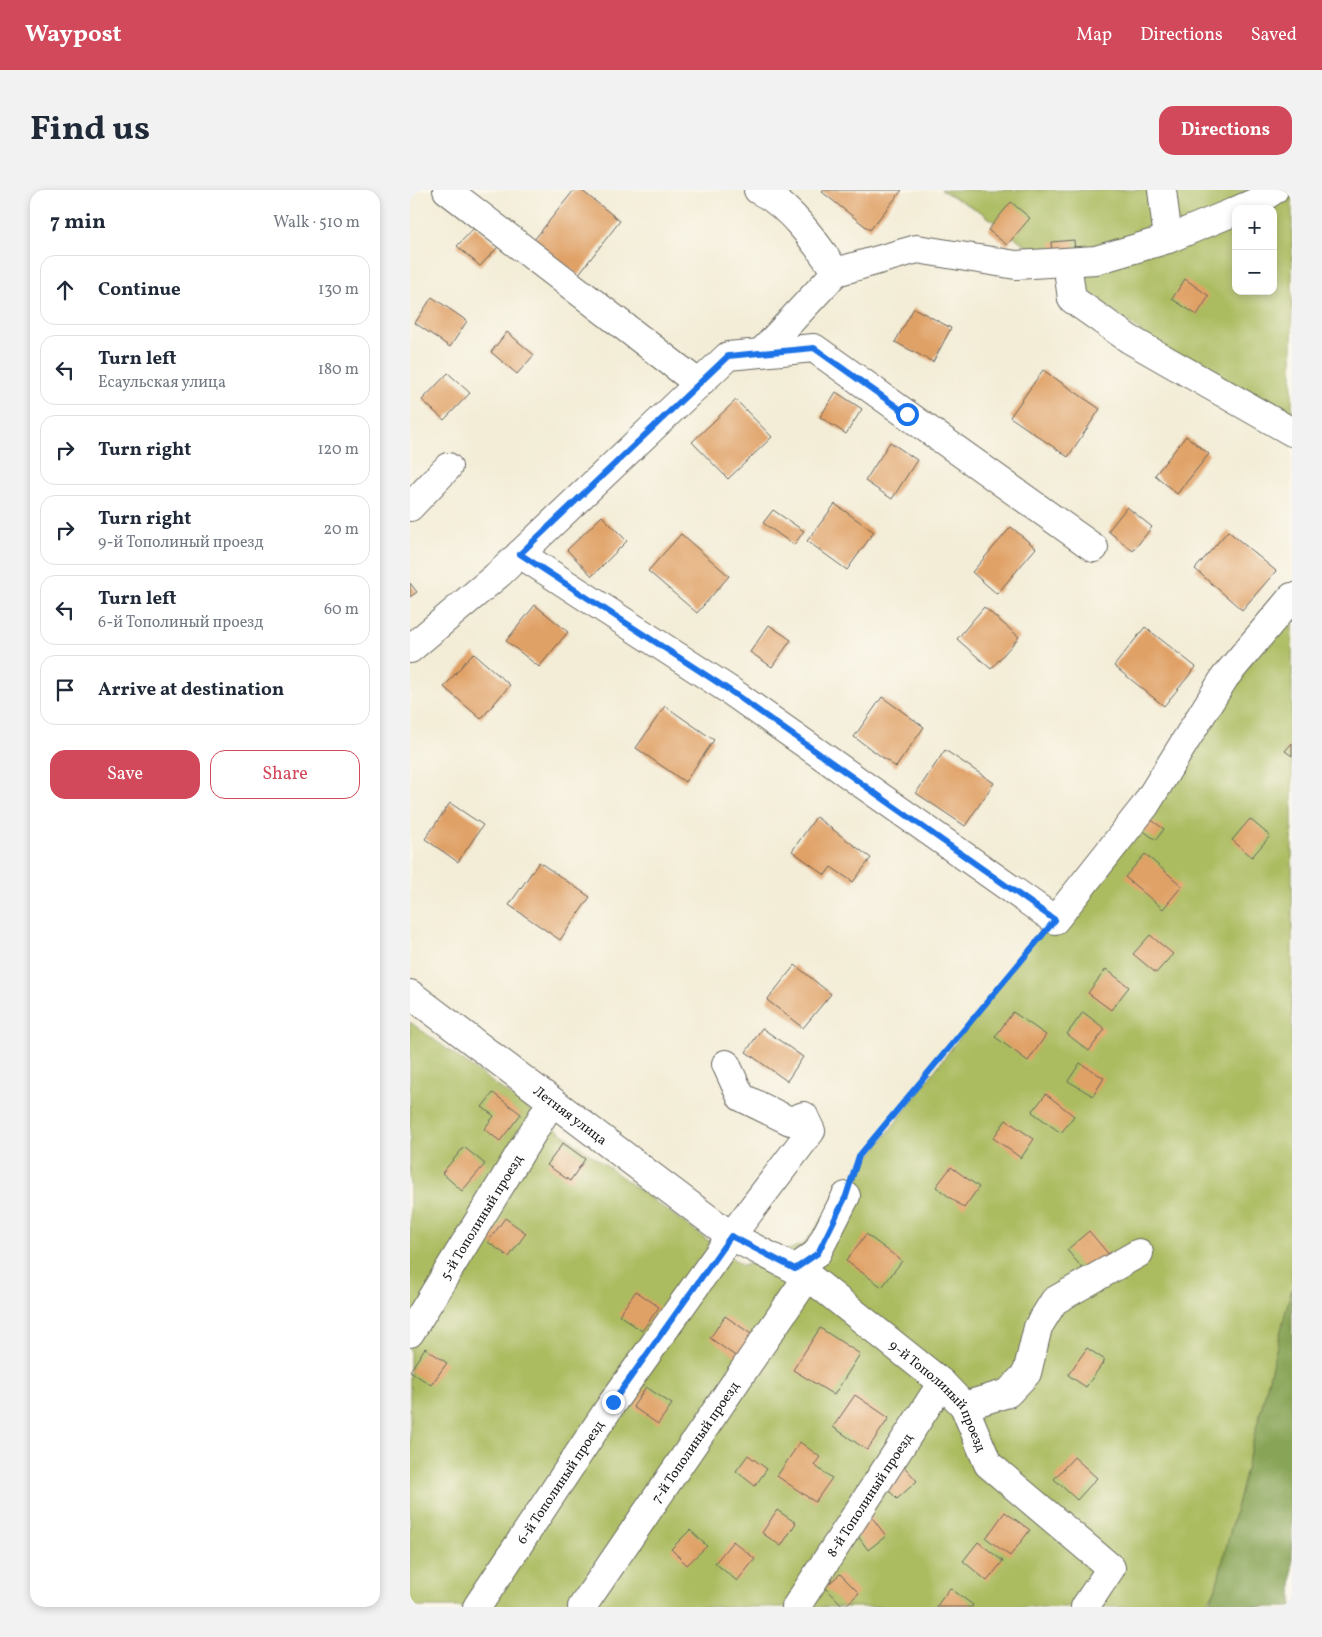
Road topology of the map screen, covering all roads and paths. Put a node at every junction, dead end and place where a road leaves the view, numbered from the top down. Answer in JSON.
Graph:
{"nodes":[{"id":1,"x":758,"y":190,"type":"edge"},
{"id":2,"x":1162,"y":190,"type":"edge"},
{"id":3,"x":1274,"y":190,"type":"edge"},
{"id":4,"x":463,"y":195,"type":"edge"},
{"id":5,"x":1249,"y":205,"type":"edge"},
{"id":6,"x":1232,"y":212,"type":"edge"},
{"id":7,"x":1168,"y":239,"type":"junction"},
{"id":8,"x":1067,"y":262,"type":"junction"},
{"id":9,"x":836,"y":272,"type":"junction"},
{"id":10,"x":761,"y":353,"type":"junction"},
{"id":11,"x":699,"y":384,"type":"junction"},
{"id":12,"x":1292,"y":432,"type":"edge"},
{"id":13,"x":448,"y":467,"type":"dead end"},
{"id":14,"x":410,"y":508,"type":"edge"},
{"id":15,"x":1094,"y":548,"type":"dead end"},
{"id":16,"x":520,"y":554,"type":"junction"},
{"id":17,"x":1292,"y":597,"type":"edge"},
{"id":18,"x":410,"y":649,"type":"edge"},
{"id":19,"x":1055,"y":920,"type":"junction"},
{"id":20,"x":410,"y":994,"type":"edge"},
{"id":21,"x":726,"y":1064,"type":"dead end"},
{"id":22,"x":552,"y":1101,"type":"junction"},
{"id":23,"x":846,"y":1196,"type":"joint"},
{"id":24,"x":731,"y":1236,"type":"junction"},
{"id":25,"x":1139,"y":1253,"type":"dead end"},
{"id":26,"x":802,"y":1273,"type":"junction"},
{"id":27,"x":410,"y":1333,"type":"edge"},
{"id":28,"x":942,"y":1383,"type":"junction"},
{"id":29,"x":964,"y":1406,"type":"junction"},
{"id":30,"x":477,"y":1607,"type":"edge"},
{"id":31,"x":582,"y":1607,"type":"edge"},
{"id":32,"x":796,"y":1607,"type":"edge"},
{"id":33,"x":1085,"y":1607,"type":"edge"}],
"edges":[{"from":1,"to":9,"type":"street"},
{"from":2,"to":7,"type":"street"},
{"from":3,"to":5,"type":"street"},
{"from":4,"to":11,"type":"street"},
{"from":6,"to":7,"type":"street"},
{"from":7,"to":8,"type":"street"},
{"from":8,"to":9,"type":"street"},
{"from":8,"to":12,"type":"street"},
{"from":9,"to":10,"type":"street"},
{"from":10,"to":11,"type":"street"},
{"from":10,"to":15,"type":"street"},
{"from":11,"to":16,"type":"street"},
{"from":13,"to":14,"type":"street"},
{"from":16,"to":18,"type":"street"},
{"from":16,"to":19,"type":"street"},
{"from":17,"to":19,"type":"street"},
{"from":19,"to":23,"type":"path"},
{"from":20,"to":22,"type":"street","name":"Летняя улица"},
{"from":21,"to":24,"type":"street","name":"6-й Тополиный проезд"},
{"from":22,"to":24,"type":"street","name":"Летняя улица"},
{"from":22,"to":27,"type":"street","name":"5-й Тополиный проезд"},
{"from":23,"to":26,"type":"street"},
{"from":24,"to":26,"type":"street","name":"9-й Тополиный проезд"},
{"from":24,"to":30,"type":"street","name":"6-й Тополиный проезд"},
{"from":25,"to":29,"type":"street"},
{"from":26,"to":28,"type":"street","name":"9-й Тополиный проезд"},
{"from":26,"to":31,"type":"street","name":"7-й Тополиный проезд"},
{"from":28,"to":29,"type":"street","name":"9-й Тополиный проезд"},
{"from":28,"to":32,"type":"street","name":"8-й Тополиный проезд"},
{"from":29,"to":33,"type":"street","name":"9-й Тополиный проезд"}]}
